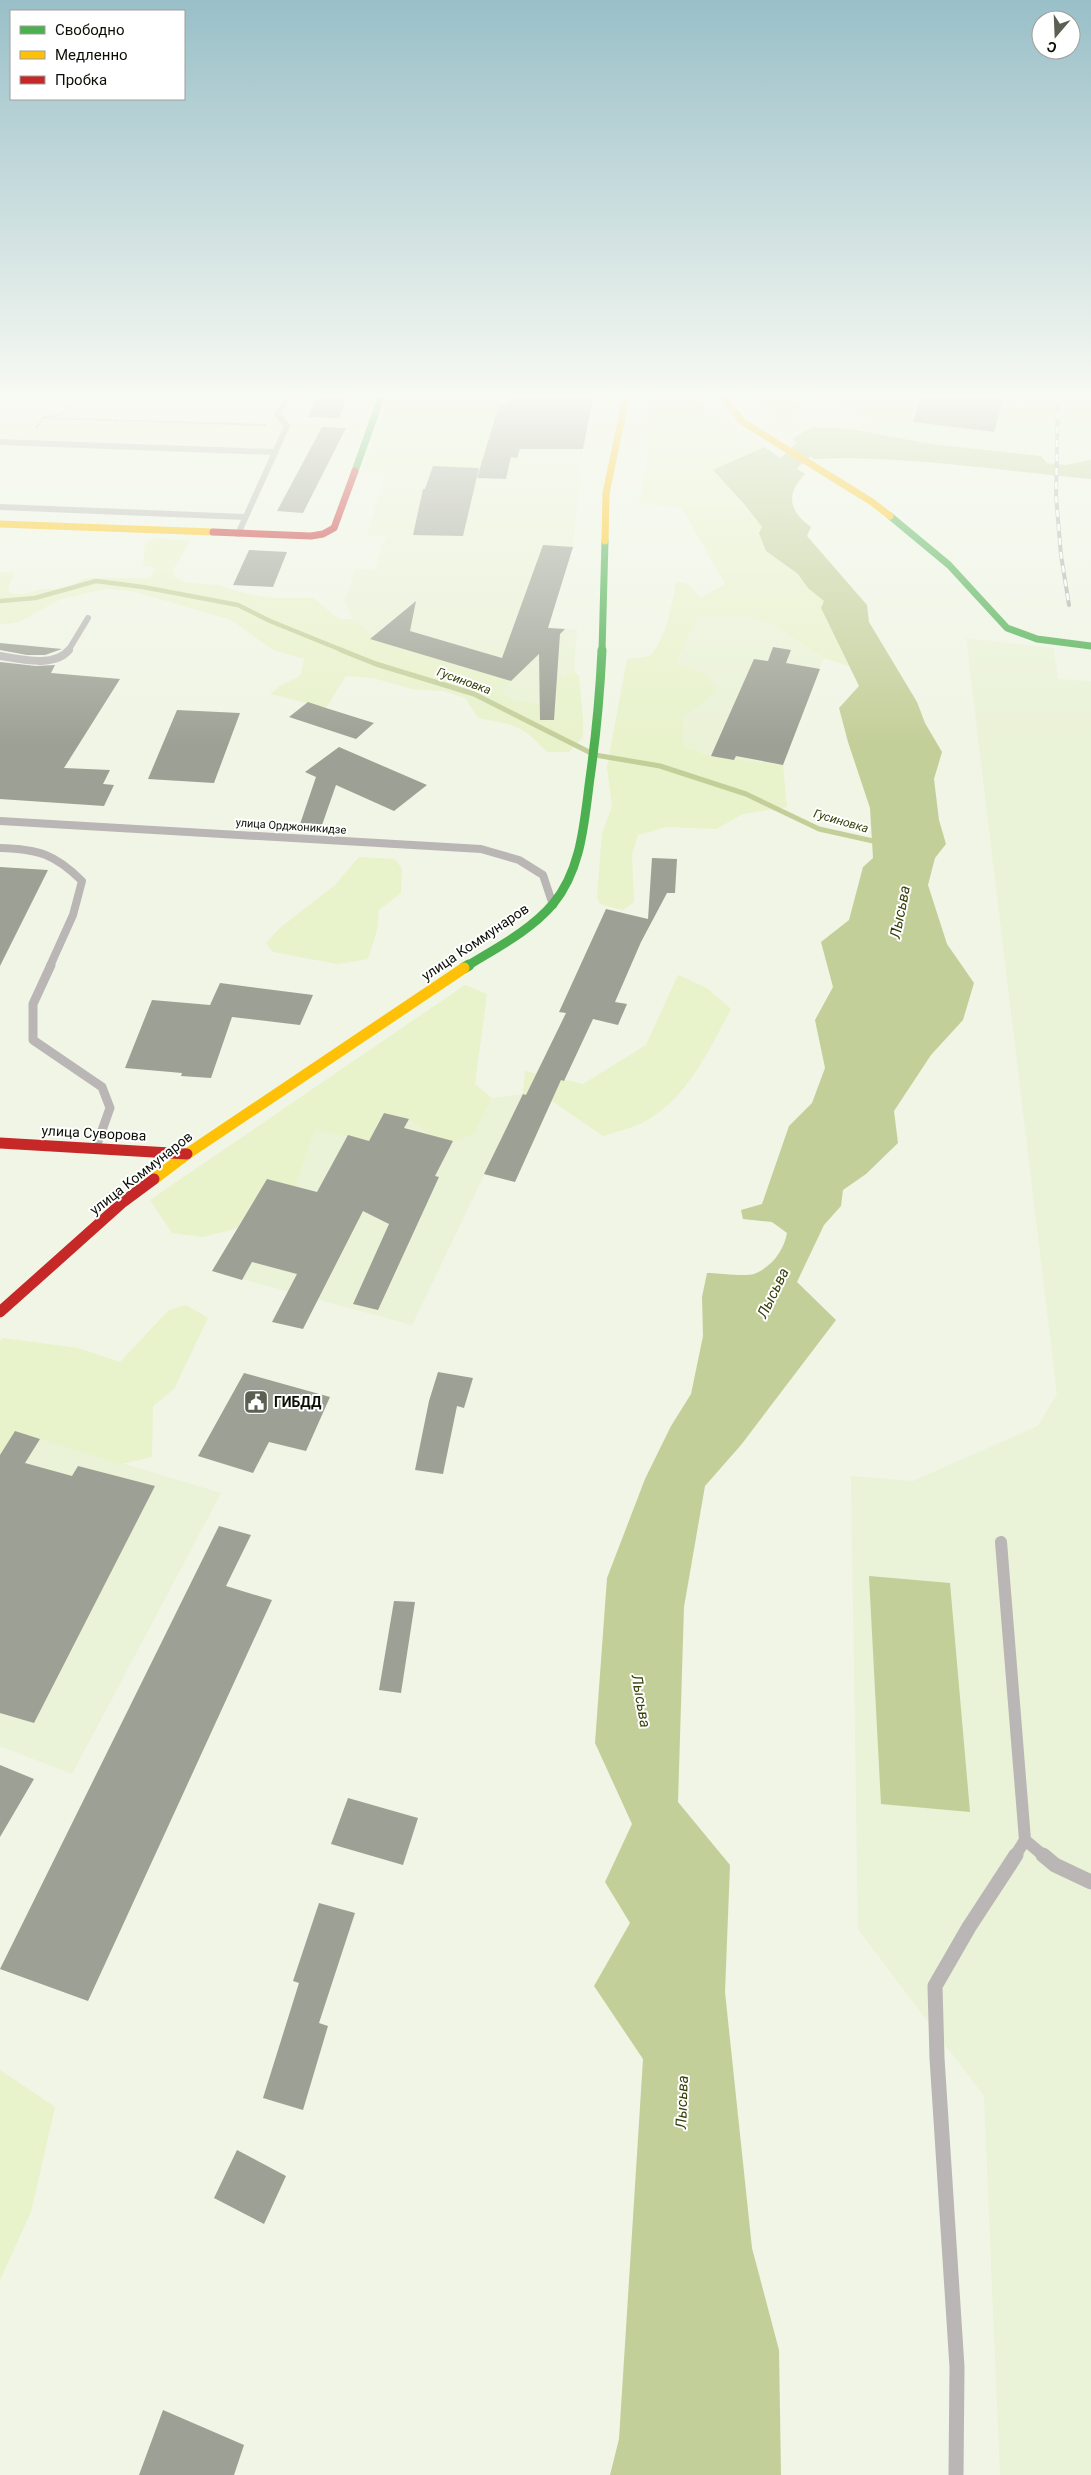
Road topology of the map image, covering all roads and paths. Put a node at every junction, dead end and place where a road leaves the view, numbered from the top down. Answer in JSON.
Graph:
{"nodes":[{"id":1,"x":159,"y":514,"type":"edge"},
{"id":2,"x":247,"y":514,"type":"edge"},
{"id":3,"x":339,"y":514,"type":"edge"},
{"id":4,"x":606,"y":514,"type":"edge"},
{"id":5,"x":887,"y":514,"type":"edge"},
{"id":6,"x":245,"y":517,"type":"junction"},
{"id":7,"x":0,"y":524,"type":"edge"},
{"id":8,"x":238,"y":534,"type":"junction"},
{"id":9,"x":88,"y":618,"type":"dead end"},
{"id":10,"x":1091,"y":646,"type":"edge"},
{"id":11,"x":0,"y":656,"type":"edge"},
{"id":12,"x":0,"y":821,"type":"edge"},
{"id":13,"x":0,"y":848,"type":"edge"},
{"id":14,"x":553,"y":905,"type":"junction"},
{"id":15,"x":0,"y":1143,"type":"edge"},
{"id":16,"x":96,"y":1147,"type":"junction"},
{"id":17,"x":187,"y":1154,"type":"junction"},
{"id":18,"x":0,"y":1312,"type":"edge"},
{"id":19,"x":1002,"y":1542,"type":"dead end"},
{"id":20,"x":1024,"y":1840,"type":"junction"},
{"id":21,"x":1091,"y":1882,"type":"edge"},
{"id":22,"x":956,"y":2475,"type":"edge"}],
"edges":[{"from":1,"to":6,"type":"lane"},
{"from":2,"to":6,"type":"lane"},
{"from":3,"to":8,"type":"street"},
{"from":4,"to":14,"type":"street","name":"улица Коммунаров"},
{"from":5,"to":10,"type":"street"},
{"from":6,"to":8,"type":"lane"},
{"from":7,"to":8,"type":"street"},
{"from":9,"to":11,"type":"lane"},
{"from":12,"to":14,"type":"lane","name":"улица Орджоникидзе"},
{"from":13,"to":16,"type":"lane"},
{"from":14,"to":17,"type":"street","name":"улица Коммунаров"},
{"from":15,"to":16,"type":"street","name":"улица Суворова"},
{"from":16,"to":17,"type":"street","name":"улица Суворова"},
{"from":17,"to":18,"type":"street","name":"улица Коммунаров"},
{"from":19,"to":20,"type":"lane"},
{"from":20,"to":21,"type":"lane"},
{"from":20,"to":22,"type":"lane"}]}
